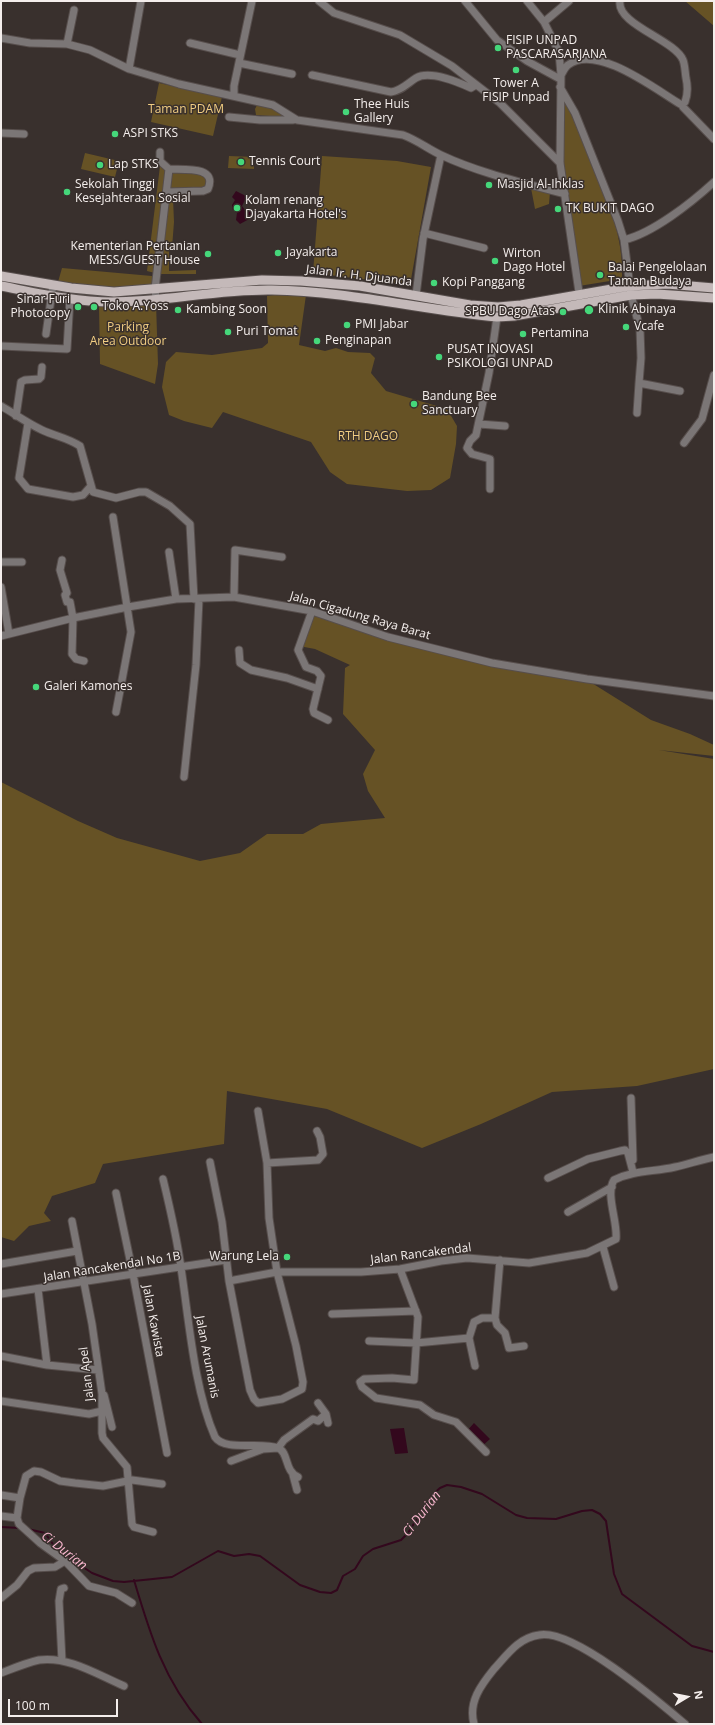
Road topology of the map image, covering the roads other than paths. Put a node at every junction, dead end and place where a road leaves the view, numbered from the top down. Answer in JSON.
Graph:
{"nodes":[{"id":1,"x":141,"y":1,"type":"edge"},
{"id":2,"x":252,"y":1,"type":"edge"},
{"id":3,"x":320,"y":1,"type":"edge"},
{"id":4,"x":465,"y":1,"type":"edge"},
{"id":5,"x":527,"y":1,"type":"edge"},
{"id":6,"x":569,"y":1,"type":"edge"},
{"id":7,"x":620,"y":1,"type":"edge"},
{"id":8,"x":74,"y":10,"type":"dead end"},
{"id":9,"x":544,"y":22,"type":"junction"},
{"id":10,"x":1,"y":38,"type":"edge"},
{"id":11,"x":190,"y":43,"type":"dead end"},
{"id":12,"x":67,"y":44,"type":"junction"},
{"id":13,"x":240,"y":55,"type":"junction"},
{"id":14,"x":239,"y":63,"type":"junction"},
{"id":15,"x":129,"y":69,"type":"junction"},
{"id":16,"x":292,"y":74,"type":"dead end"},
{"id":17,"x":312,"y":75,"type":"dead end"},
{"id":18,"x":560,"y":77,"type":"junction"},
{"id":19,"x":476,"y":85,"type":"junction"},
{"id":20,"x":560,"y":88,"type":"junction"},
{"id":21,"x":234,"y":96,"type":"junction"},
{"id":22,"x":683,"y":104,"type":"junction"},
{"id":23,"x":229,"y":117,"type":"dead end"},
{"id":24,"x":297,"y":120,"type":"junction"},
{"id":25,"x":1,"y":132,"type":"edge"},
{"id":26,"x":24,"y":134,"type":"dead end"},
{"id":27,"x":714,"y":139,"type":"edge"},
{"id":28,"x":160,"y":152,"type":"dead end"},
{"id":29,"x":441,"y":155,"type":"junction"},
{"id":30,"x":560,"y":163,"type":"junction"},
{"id":31,"x":169,"y":169,"type":"junction"},
{"id":32,"x":714,"y":182,"type":"edge"},
{"id":33,"x":167,"y":192,"type":"junction"},
{"id":34,"x":565,"y":194,"type":"junction"},
{"id":35,"x":424,"y":233,"type":"junction"},
{"id":36,"x":624,"y":240,"type":"junction"},
{"id":37,"x":484,"y":248,"type":"dead end"},
{"id":38,"x":1,"y":276,"type":"edge"},
{"id":39,"x":53,"y":285,"type":"junction"},
{"id":40,"x":1,"y":286,"type":"edge"},
{"id":41,"x":714,"y":288,"type":"edge"},
{"id":42,"x":630,"y":291,"type":"junction"},
{"id":43,"x":155,"y":294,"type":"junction"},
{"id":44,"x":52,"y":295,"type":"junction"},
{"id":45,"x":416,"y":295,"type":"junction"},
{"id":46,"x":70,"y":298,"type":"junction"},
{"id":47,"x":580,"y":298,"type":"junction"},
{"id":48,"x":714,"y":298,"type":"edge"},
{"id":49,"x":415,"y":305,"type":"junction"},
{"id":50,"x":497,"y":317,"type":"junction"},
{"id":51,"x":46,"y":334,"type":"dead end"},
{"id":52,"x":1,"y":346,"type":"edge"},
{"id":53,"x":42,"y":367,"type":"dead end"},
{"id":54,"x":714,"y":375,"type":"edge"},
{"id":55,"x":639,"y":383,"type":"junction"},
{"id":56,"x":680,"y":391,"type":"dead end"},
{"id":57,"x":708,"y":404,"type":"junction"},
{"id":58,"x":1,"y":406,"type":"edge"},
{"id":59,"x":714,"y":410,"type":"edge"},
{"id":60,"x":637,"y":413,"type":"dead end"},
{"id":61,"x":16,"y":416,"type":"junction"},
{"id":62,"x":28,"y":423,"type":"junction"},
{"id":63,"x":479,"y":424,"type":"junction"},
{"id":64,"x":505,"y":426,"type":"dead end"},
{"id":65,"x":684,"y":443,"type":"dead end"},
{"id":66,"x":91,"y":486,"type":"junction"},
{"id":67,"x":490,"y":489,"type":"dead end"},
{"id":68,"x":114,"y":517,"type":"dead end"},
{"id":69,"x":170,"y":552,"type":"dead end"},
{"id":70,"x":282,"y":557,"type":"dead end"},
{"id":71,"x":62,"y":560,"type":"dead end"},
{"id":72,"x":1,"y":562,"type":"edge"},
{"id":73,"x":22,"y":562,"type":"dead end"},
{"id":74,"x":1,"y":587,"type":"edge"},
{"id":75,"x":234,"y":598,"type":"junction"},
{"id":76,"x":176,"y":599,"type":"junction"},
{"id":77,"x":197,"y":599,"type":"junction"},
{"id":78,"x":128,"y":607,"type":"junction"},
{"id":79,"x":312,"y":611,"type":"junction"},
{"id":80,"x":73,"y":618,"type":"junction"},
{"id":81,"x":9,"y":634,"type":"junction"},
{"id":82,"x":1,"y":636,"type":"edge"},
{"id":83,"x":240,"y":650,"type":"dead end"},
{"id":84,"x":84,"y":661,"type":"dead end"},
{"id":85,"x":318,"y":689,"type":"junction"},
{"id":86,"x":714,"y":696,"type":"edge"},
{"id":87,"x":116,"y":712,"type":"dead end"},
{"id":88,"x":328,"y":720,"type":"dead end"},
{"id":89,"x":184,"y":777,"type":"dead end"},
{"id":90,"x":631,"y":1098,"type":"dead end"},
{"id":91,"x":258,"y":1111,"type":"dead end"},
{"id":92,"x":317,"y":1131,"type":"dead end"},
{"id":93,"x":714,"y":1157,"type":"edge"},
{"id":94,"x":210,"y":1162,"type":"dead end"},
{"id":95,"x":267,"y":1163,"type":"junction"},
{"id":96,"x":635,"y":1172,"type":"junction"},
{"id":97,"x":163,"y":1178,"type":"dead end"},
{"id":98,"x":548,"y":1178,"type":"dead end"},
{"id":99,"x":612,"y":1187,"type":"junction"},
{"id":100,"x":116,"y":1193,"type":"dead end"},
{"id":101,"x":568,"y":1212,"type":"dead end"},
{"id":102,"x":72,"y":1221,"type":"dead end"},
{"id":103,"x":603,"y":1247,"type":"junction"},
{"id":104,"x":77,"y":1251,"type":"junction"},
{"id":105,"x":226,"y":1260,"type":"junction"},
{"id":106,"x":500,"y":1260,"type":"junction"},
{"id":107,"x":1,"y":1264,"type":"edge"},
{"id":108,"x":181,"y":1267,"type":"junction"},
{"id":109,"x":400,"y":1270,"type":"junction"},
{"id":110,"x":277,"y":1272,"type":"junction"},
{"id":111,"x":133,"y":1274,"type":"junction"},
{"id":112,"x":229,"y":1281,"type":"junction"},
{"id":113,"x":84,"y":1282,"type":"junction"},
{"id":114,"x":614,"y":1287,"type":"dead end"},
{"id":115,"x":38,"y":1290,"type":"junction"},
{"id":116,"x":1,"y":1294,"type":"edge"},
{"id":117,"x":416,"y":1311,"type":"junction"},
{"id":118,"x":332,"y":1314,"type":"dead end"},
{"id":119,"x":495,"y":1318,"type":"junction"},
{"id":120,"x":469,"y":1338,"type":"junction"},
{"id":121,"x":369,"y":1341,"type":"dead end"},
{"id":122,"x":416,"y":1343,"type":"junction"},
{"id":123,"x":524,"y":1346,"type":"dead end"},
{"id":124,"x":1,"y":1356,"type":"edge"},
{"id":125,"x":47,"y":1365,"type":"junction"},
{"id":126,"x":475,"y":1366,"type":"dead end"},
{"id":127,"x":98,"y":1370,"type":"junction"},
{"id":128,"x":102,"y":1394,"type":"junction"},
{"id":129,"x":1,"y":1401,"type":"edge"},
{"id":130,"x":318,"y":1403,"type":"dead end"},
{"id":131,"x":102,"y":1411,"type":"junction"},
{"id":132,"x":326,"y":1414,"type":"junction"},
{"id":133,"x":328,"y":1423,"type":"dead end"},
{"id":134,"x":112,"y":1427,"type":"dead end"},
{"id":135,"x":278,"y":1448,"type":"junction"},
{"id":136,"x":486,"y":1452,"type":"dead end"},
{"id":137,"x":167,"y":1453,"type":"dead end"},
{"id":138,"x":231,"y":1461,"type":"dead end"},
{"id":139,"x":127,"y":1480,"type":"junction"},
{"id":140,"x":162,"y":1484,"type":"dead end"},
{"id":141,"x":297,"y":1490,"type":"dead end"},
{"id":142,"x":1,"y":1495,"type":"edge"},
{"id":143,"x":20,"y":1498,"type":"junction"},
{"id":144,"x":1,"y":1516,"type":"edge"},
{"id":145,"x":17,"y":1519,"type":"junction"},
{"id":146,"x":153,"y":1532,"type":"dead end"},
{"id":147,"x":65,"y":1561,"type":"junction"},
{"id":148,"x":64,"y":1588,"type":"dead end"},
{"id":149,"x":1,"y":1598,"type":"edge"},
{"id":150,"x":132,"y":1603,"type":"dead end"},
{"id":151,"x":62,"y":1661,"type":"junction"},
{"id":152,"x":1,"y":1673,"type":"edge"},
{"id":153,"x":124,"y":1686,"type":"dead end"},
{"id":154,"x":474,"y":1724,"type":"edge"},
{"id":155,"x":685,"y":1724,"type":"edge"}],
"edges":[{"from":1,"to":15,"type":"street"},
{"from":2,"to":13,"type":"street"},
{"from":3,"to":19,"type":"street"},
{"from":4,"to":18,"type":"street"},
{"from":5,"to":9,"type":"street"},
{"from":6,"to":9,"type":"street"},
{"from":7,"to":22,"type":"street"},
{"from":8,"to":12,"type":"street"},
{"from":9,"to":18,"type":"street"},
{"from":10,"to":12,"type":"street"},
{"from":11,"to":13,"type":"street"},
{"from":12,"to":15,"type":"street"},
{"from":13,"to":14,"type":"street"},
{"from":14,"to":16,"type":"street"},
{"from":14,"to":21,"type":"street"},
{"from":15,"to":21,"type":"street"},
{"from":17,"to":19,"type":"street"},
{"from":18,"to":20,"type":"street"},
{"from":18,"to":22,"type":"street"},
{"from":19,"to":30,"type":"street"},
{"from":20,"to":30,"type":"street"},
{"from":20,"to":36,"type":"street"},
{"from":21,"to":24,"type":"street"},
{"from":22,"to":27,"type":"street"},
{"from":23,"to":24,"type":"street"},
{"from":24,"to":29,"type":"street"},
{"from":25,"to":26,"type":"street"},
{"from":28,"to":31,"type":"street"},
{"from":29,"to":34,"type":"street"},
{"from":29,"to":35,"type":"street"},
{"from":30,"to":34,"type":"street"},
{"from":31,"to":33,"type":"street"},
{"from":31,"to":33,"type":"street"},
{"from":32,"to":36,"type":"street"},
{"from":33,"to":43,"type":"street"},
{"from":34,"to":47,"type":"street"},
{"from":35,"to":37,"type":"street"},
{"from":35,"to":45,"type":"street"},
{"from":36,"to":42,"type":"street"},
{"from":38,"to":39,"type":"main road","name":"Jalan Ir. H. Djuanda"},
{"from":39,"to":43,"type":"main road","name":"Jalan Ir. H. Djuanda"},
{"from":39,"to":44,"type":"street"},
{"from":40,"to":44,"type":"main road","name":"Jalan Ir. H. Djuanda"},
{"from":41,"to":42,"type":"main road","name":"Jalan Ir. H. Djuanda"},
{"from":42,"to":47,"type":"main road","name":"Jalan Ir. H. Djuanda"},
{"from":42,"to":48,"type":"main road","name":"Jalan Ir. H. Djuanda"},
{"from":42,"to":55,"type":"street"},
{"from":43,"to":45,"type":"main road","name":"Jalan Ir. H. Djuanda"},
{"from":43,"to":46,"type":"main road","name":"Jalan Ir. H. Djuanda"},
{"from":43,"to":49,"type":"main road","name":"Jalan Ir. H. Djuanda"},
{"from":44,"to":46,"type":"main road","name":"Jalan Ir. H. Djuanda"},
{"from":44,"to":51,"type":"street"},
{"from":45,"to":47,"type":"main road","name":"Jalan Ir. H. Djuanda"},
{"from":45,"to":49,"type":"main road"},
{"from":46,"to":52,"type":"street"},
{"from":47,"to":50,"type":"main road","name":"Jalan Ir. H. Djuanda"},
{"from":49,"to":50,"type":"main road","name":"Jalan Ir. H. Djuanda"},
{"from":50,"to":63,"type":"street"},
{"from":53,"to":61,"type":"street"},
{"from":54,"to":57,"type":"street"},
{"from":55,"to":56,"type":"street"},
{"from":55,"to":60,"type":"street"},
{"from":57,"to":59,"type":"street"},
{"from":57,"to":65,"type":"street"},
{"from":58,"to":61,"type":"street"},
{"from":61,"to":62,"type":"street"},
{"from":62,"to":66,"type":"street"},
{"from":62,"to":66,"type":"street"},
{"from":63,"to":64,"type":"street"},
{"from":63,"to":67,"type":"street"},
{"from":66,"to":77,"type":"street"},
{"from":68,"to":78,"type":"street"},
{"from":69,"to":76,"type":"street"},
{"from":70,"to":75,"type":"street"},
{"from":71,"to":80,"type":"street"},
{"from":72,"to":73,"type":"street"},
{"from":74,"to":81,"type":"street"},
{"from":75,"to":77,"type":"street","name":"Jalan Cigadung Raya Barat"},
{"from":75,"to":79,"type":"street","name":"Jalan Cigadung Raya Barat"},
{"from":76,"to":77,"type":"street","name":"Jalan Cigadung Raya Barat"},
{"from":76,"to":78,"type":"street","name":"Jalan Cigadung Raya Barat"},
{"from":77,"to":89,"type":"street"},
{"from":78,"to":80,"type":"street","name":"Jalan Cigadung Raya Barat"},
{"from":78,"to":87,"type":"street"},
{"from":79,"to":85,"type":"street"},
{"from":79,"to":86,"type":"street","name":"Jalan Cigadung Raya Barat"},
{"from":80,"to":81,"type":"street","name":"Jalan Cigadung Raya Barat"},
{"from":80,"to":84,"type":"street"},
{"from":81,"to":82,"type":"street","name":"Jalan Cigadung Raya Barat"},
{"from":83,"to":85,"type":"street"},
{"from":85,"to":88,"type":"street"},
{"from":90,"to":96,"type":"street"},
{"from":91,"to":95,"type":"street"},
{"from":92,"to":95,"type":"street"},
{"from":93,"to":96,"type":"street"},
{"from":94,"to":105,"type":"street"},
{"from":95,"to":110,"type":"street"},
{"from":96,"to":98,"type":"street"},
{"from":96,"to":99,"type":"street"},
{"from":97,"to":108,"type":"street","name":"Jalan Arumanis"},
{"from":99,"to":101,"type":"street"},
{"from":99,"to":103,"type":"street","name":"Jalan Rancakendal"},
{"from":100,"to":111,"type":"street","name":"Jalan Kawista"},
{"from":102,"to":104,"type":"street","name":"Jalan Apel"},
{"from":103,"to":106,"type":"street","name":"Jalan Rancakendal"},
{"from":103,"to":114,"type":"street"},
{"from":104,"to":107,"type":"street"},
{"from":104,"to":113,"type":"street","name":"Jalan Apel"},
{"from":105,"to":108,"type":"street","name":"Jalan Rancakendal No 1B"},
{"from":105,"to":112,"type":"street"},
{"from":106,"to":109,"type":"street","name":"Jalan Rancakendal"},
{"from":106,"to":119,"type":"street"},
{"from":108,"to":111,"type":"street","name":"Jalan Rancakendal No 1B"},
{"from":108,"to":135,"type":"street","name":"Jalan Arumanis"},
{"from":109,"to":110,"type":"street","name":"Jalan Rancakendal"},
{"from":109,"to":117,"type":"street"},
{"from":110,"to":112,"type":"street","name":"Jalan Rancakendal"},
{"from":110,"to":112,"type":"street"},
{"from":111,"to":113,"type":"street","name":"Jalan Rancakendal No 1B"},
{"from":111,"to":137,"type":"street","name":"Jalan Kawista"},
{"from":113,"to":115,"type":"street","name":"Jalan Rancakendal No 1B"},
{"from":113,"to":127,"type":"street","name":"Jalan Apel"},
{"from":115,"to":116,"type":"street","name":"Jalan Rancakendal No 1B"},
{"from":115,"to":125,"type":"street"},
{"from":117,"to":118,"type":"street"},
{"from":117,"to":122,"type":"street"},
{"from":119,"to":120,"type":"street"},
{"from":119,"to":123,"type":"street"},
{"from":120,"to":122,"type":"street"},
{"from":120,"to":126,"type":"street"},
{"from":121,"to":122,"type":"street"},
{"from":122,"to":136,"type":"street"},
{"from":124,"to":125,"type":"street"},
{"from":125,"to":127,"type":"street"},
{"from":127,"to":128,"type":"street","name":"Jalan Apel"},
{"from":128,"to":131,"type":"street","name":"Jalan Apel"},
{"from":128,"to":134,"type":"street"},
{"from":129,"to":131,"type":"street"},
{"from":130,"to":132,"type":"street"},
{"from":131,"to":139,"type":"street","name":"Jalan Apel"},
{"from":132,"to":133,"type":"street"},
{"from":132,"to":135,"type":"street"},
{"from":135,"to":138,"type":"street"},
{"from":135,"to":141,"type":"street"},
{"from":139,"to":140,"type":"street"},
{"from":139,"to":143,"type":"street"},
{"from":139,"to":146,"type":"street","name":"Jalan Apel"},
{"from":142,"to":143,"type":"street"},
{"from":143,"to":145,"type":"street"},
{"from":144,"to":145,"type":"street"},
{"from":145,"to":147,"type":"street"},
{"from":147,"to":149,"type":"street"},
{"from":147,"to":150,"type":"street"},
{"from":148,"to":151,"type":"street"},
{"from":151,"to":152,"type":"street"},
{"from":151,"to":153,"type":"street"},
{"from":154,"to":155,"type":"street"}]}
